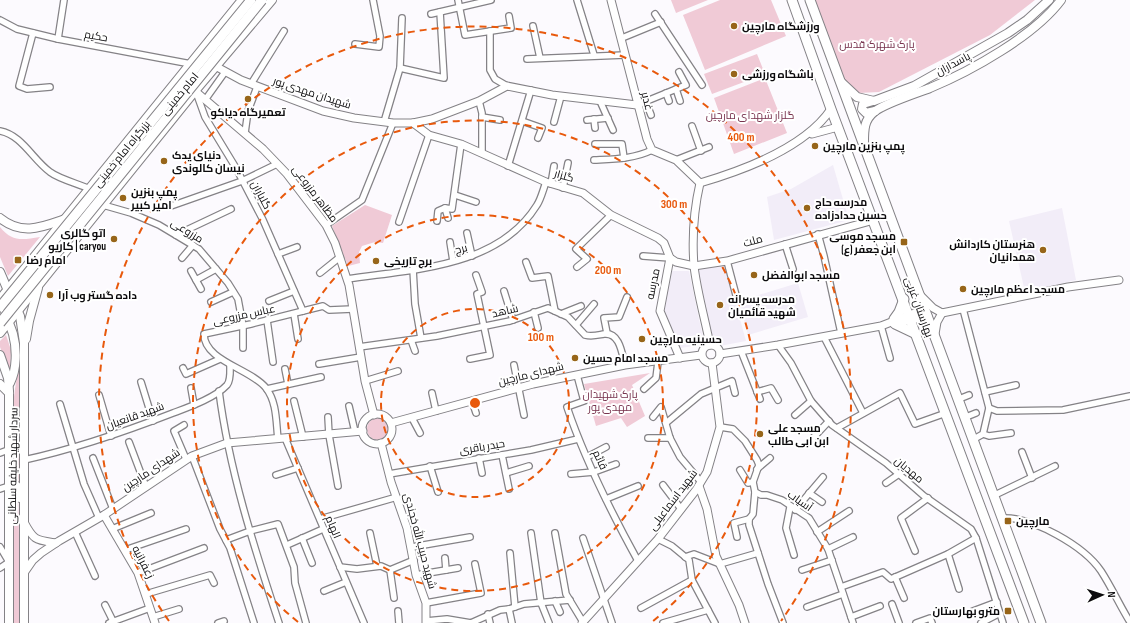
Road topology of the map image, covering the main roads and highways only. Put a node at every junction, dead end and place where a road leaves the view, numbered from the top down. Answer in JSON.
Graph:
{"nodes":[{"id":1,"x":242,"y":0,"type":"edge"},
{"id":2,"x":251,"y":0,"type":"edge"},
{"id":3,"x":262,"y":0,"type":"edge"},
{"id":4,"x":272,"y":0,"type":"edge"},
{"id":5,"x":792,"y":0,"type":"edge"},
{"id":6,"x":810,"y":0,"type":"edge"},
{"id":7,"x":1049,"y":0,"type":"edge"},
{"id":8,"x":1061,"y":0,"type":"edge"},
{"id":9,"x":1008,"y":33,"type":"junction"},
{"id":10,"x":990,"y":42,"type":"junction"},
{"id":11,"x":1013,"y":42,"type":"junction"},
{"id":12,"x":996,"y":53,"type":"junction"},
{"id":13,"x":840,"y":82,"type":"junction"},
{"id":14,"x":874,"y":101,"type":"junction"},
{"id":15,"x":876,"y":110,"type":"junction"},
{"id":16,"x":864,"y":143,"type":"junction"},
{"id":17,"x":0,"y":218,"type":"edge"},
{"id":18,"x":66,"y":218,"type":"junction"},
{"id":19,"x":0,"y":272,"type":"edge"},
{"id":20,"x":41,"y":282,"type":"junction"},
{"id":21,"x":8,"y":289,"type":"junction"},
{"id":22,"x":0,"y":299,"type":"edge"},
{"id":23,"x":904,"y":299,"type":"junction"},
{"id":24,"x":0,"y":307,"type":"edge"},
{"id":25,"x":18,"y":310,"type":"junction"},
{"id":26,"x":4,"y":322,"type":"edge"},
{"id":27,"x":0,"y":333,"type":"edge"},
{"id":28,"x":916,"y":334,"type":"junction"},
{"id":29,"x":24,"y":352,"type":"junction"},
{"id":30,"x":0,"y":355,"type":"edge"},
{"id":31,"x":0,"y":384,"type":"edge"},
{"id":32,"x":9,"y":389,"type":"junction"},
{"id":33,"x":9,"y":486,"type":"junction"},
{"id":34,"x":24,"y":522,"type":"junction"},
{"id":35,"x":10,"y":623,"type":"edge"},
{"id":36,"x":24,"y":623,"type":"edge"},
{"id":37,"x":1024,"y":623,"type":"edge"},
{"id":38,"x":1041,"y":623,"type":"edge"}],
"edges":[{"from":1,"to":18,"type":"main road","name":"امام خمینی"},
{"from":2,"to":24,"type":"main road","name":"بزرگراه امام خمینی","bridge":true},
{"from":3,"to":26,"type":"main road","name":"بزرگراه امام خمینی","bridge":true},
{"from":4,"to":20,"type":"main road","name":"امام خمینی"},
{"from":5,"to":23,"type":"main road","name":"بهارستان غربی"},
{"from":6,"to":13,"type":"main road","name":"بهارستان غربی"},
{"from":7,"to":9,"type":"main road","name":"پاسداران"},
{"from":8,"to":11,"type":"main road","name":"پاسداران"},
{"from":9,"to":10,"type":"main road","name":"پاسداران"},
{"from":9,"to":11,"type":"main road"},
{"from":10,"to":12,"type":"main road"},
{"from":10,"to":14,"type":"main road","name":"پاسداران"},
{"from":11,"to":12,"type":"main road","name":"پاسداران"},
{"from":12,"to":15,"type":"main road","name":"پاسداران"},
{"from":13,"to":14,"type":"main road"},
{"from":13,"to":16,"type":"main road","name":"بهارستان غربی"},
{"from":14,"to":15,"type":"main road"},
{"from":15,"to":16,"type":"main road"},
{"from":16,"to":38,"type":"main road","name":"بهارستان غربی"},
{"from":17,"to":18,"type":"main road"},
{"from":18,"to":21,"type":"main road","name":"امام خمینی"},
{"from":19,"to":21,"type":"main road"},
{"from":20,"to":25,"type":"main road","name":"امام خمینی"},
{"from":20,"to":29,"type":"main road"},
{"from":21,"to":22,"type":"main road","name":"امام خمینی"},
{"from":21,"to":25,"type":"main road","name":"سردار شهید خلیفه سلطانی"},
{"from":21,"to":26,"type":"main road"},
{"from":23,"to":28,"type":"main road","name":"بهارستان غربی"},
{"from":23,"to":28,"type":"main road"},
{"from":25,"to":26,"type":"main road","name":"امام خمینی"},
{"from":25,"to":29,"type":"main road","name":"سردار شهید خلیفه سلطانی"},
{"from":26,"to":27,"type":"main road","name":"امام خمینی"},
{"from":26,"to":32,"type":"main road"},
{"from":28,"to":37,"type":"main road","name":"بهارستان غربی"},
{"from":29,"to":34,"type":"main road","name":"سردار شهید خلیفه سلطانی"},
{"from":30,"to":32,"type":"main road","name":"سردار شهید خلیفه سلطانی"},
{"from":31,"to":32,"type":"main road"},
{"from":32,"to":33,"type":"main road","name":"سردار شهید خلیفه سلطانی"},
{"from":33,"to":34,"type":"main road"},
{"from":33,"to":35,"type":"main road","name":"سردار شهید خلیفه سلطانی"},
{"from":34,"to":36,"type":"main road","name":"سردار شهید خلیفه سلطانی"}]}
